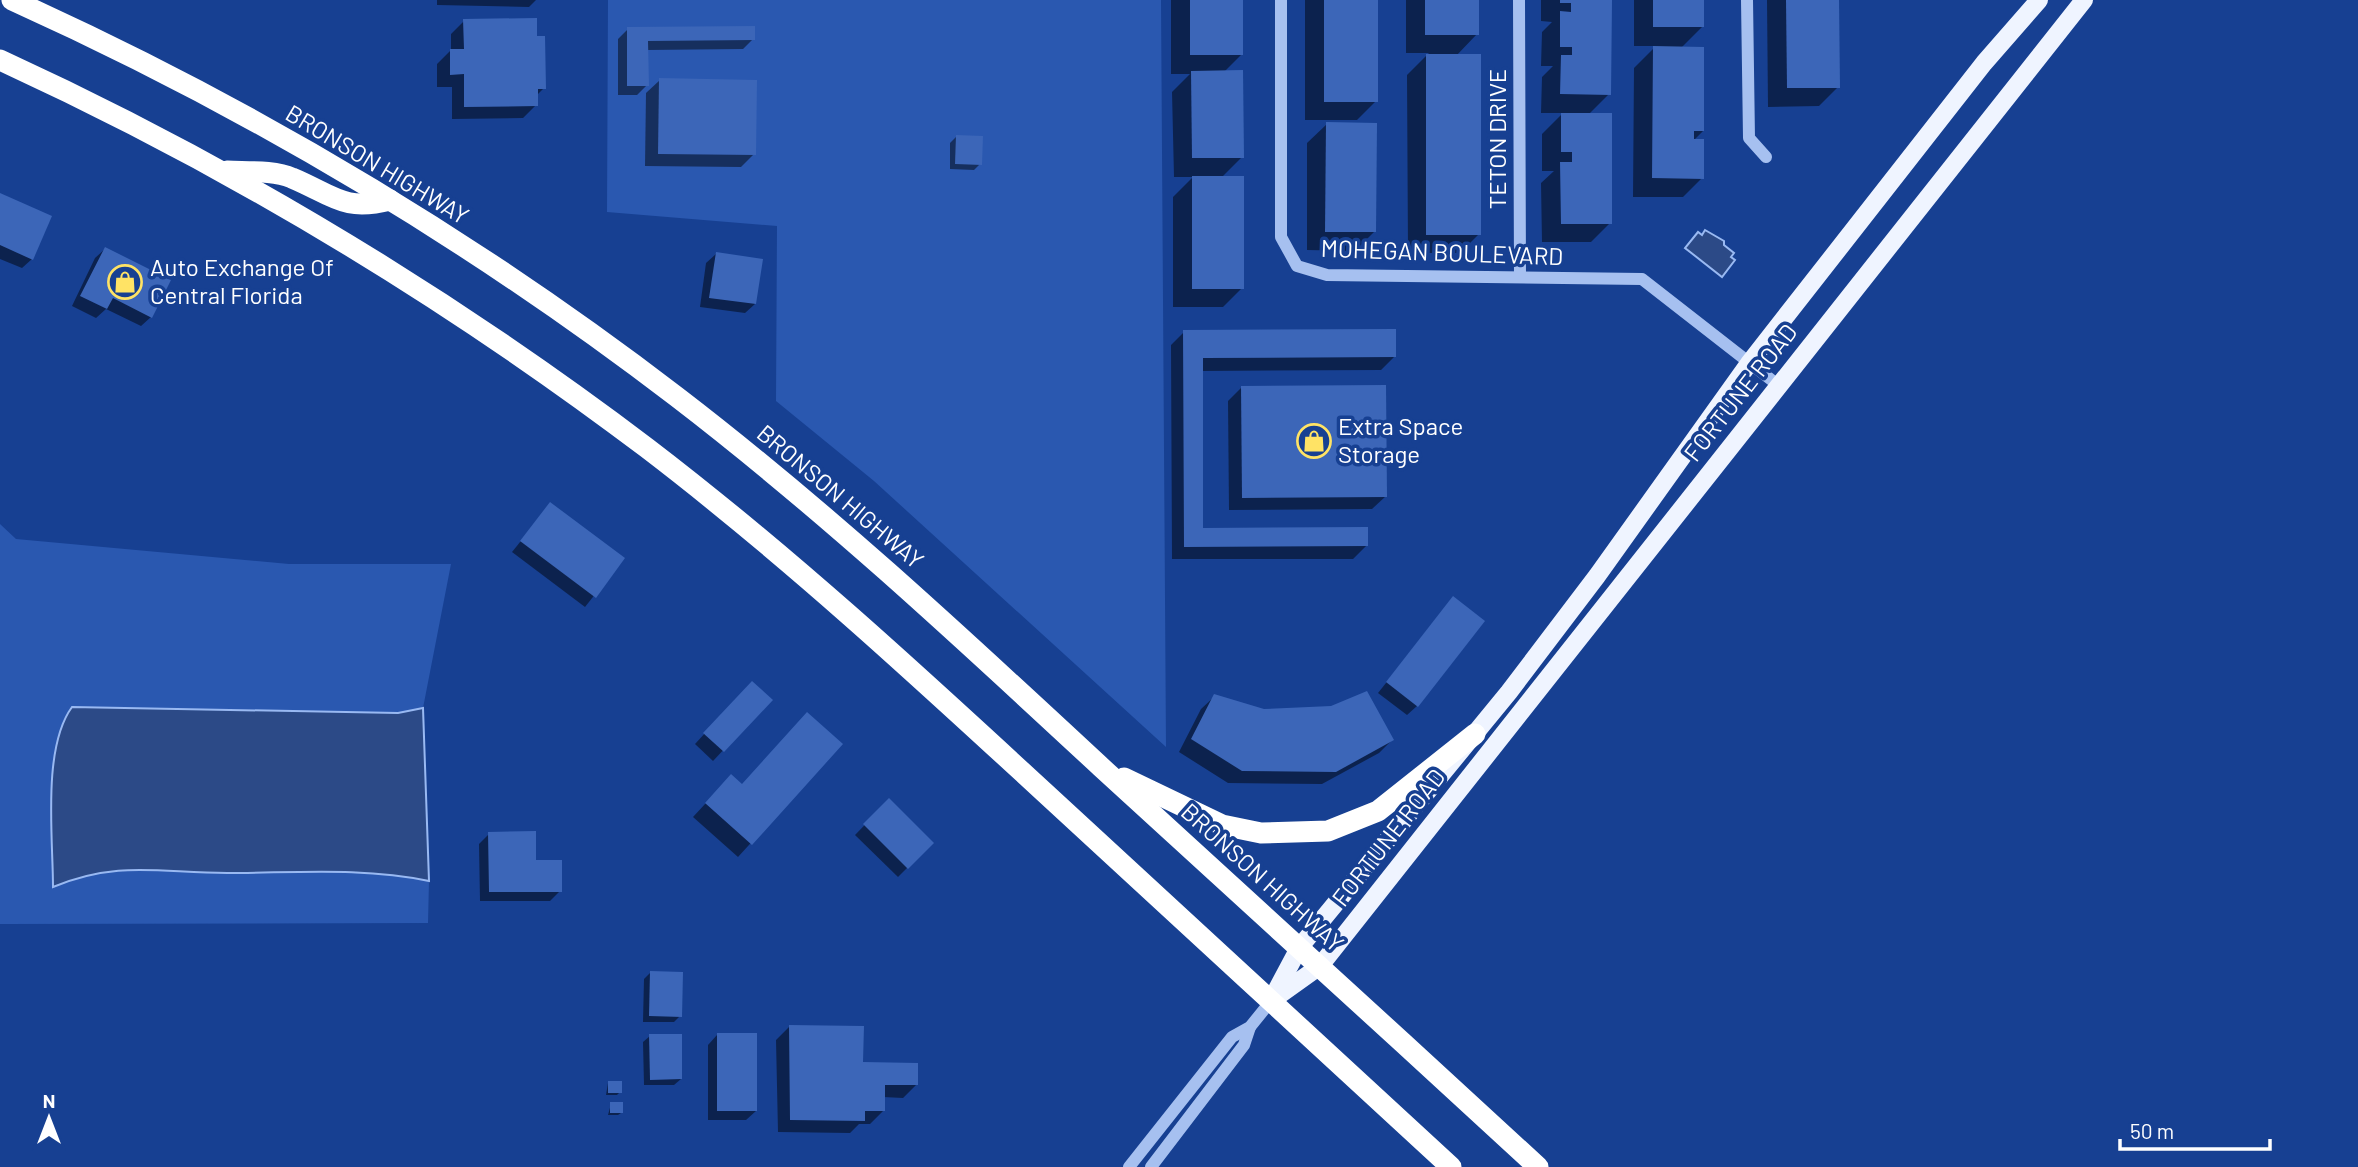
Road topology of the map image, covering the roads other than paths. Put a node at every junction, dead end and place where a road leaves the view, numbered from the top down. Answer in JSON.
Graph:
{"nodes":[{"id":1,"x":12,"y":0,"type":"edge"},
{"id":2,"x":1280,"y":0,"type":"edge"},
{"id":3,"x":1519,"y":0,"type":"edge"},
{"id":4,"x":1747,"y":0,"type":"edge"},
{"id":5,"x":2039,"y":0,"type":"edge"},
{"id":6,"x":2084,"y":0,"type":"edge"},
{"id":7,"x":0,"y":60,"type":"edge"},
{"id":8,"x":1766,"y":157,"type":"dead end"},
{"id":9,"x":218,"y":170,"type":"junction"},
{"id":10,"x":390,"y":200,"type":"junction"},
{"id":11,"x":1520,"y":277,"type":"junction"},
{"id":12,"x":1750,"y":362,"type":"junction"},
{"id":13,"x":1778,"y":385,"type":"junction"},
{"id":14,"x":1475,"y":734,"type":"junction"},
{"id":15,"x":1101,"y":767,"type":"junction"},
{"id":16,"x":1299,"y":948,"type":"junction"},
{"id":17,"x":1320,"y":966,"type":"junction"},
{"id":18,"x":1271,"y":1001,"type":"junction"},
{"id":19,"x":1250,"y":1027,"type":"junction"},
{"id":20,"x":1129,"y":1167,"type":"edge"},
{"id":21,"x":1151,"y":1167,"type":"edge"},
{"id":22,"x":1451,"y":1167,"type":"edge"},
{"id":23,"x":1538,"y":1167,"type":"edge"}],
"edges":[{"from":1,"to":10,"type":"highway","name":"BRONSON HIGHWAY"},
{"from":2,"to":11,"type":"street","name":"MOHEGAN BOULEVARD"},
{"from":3,"to":11,"type":"street","name":"TETON DRIVE"},
{"from":4,"to":8,"type":"street"},
{"from":5,"to":12,"type":"main road","name":"FORTUNE ROAD"},
{"from":6,"to":13,"type":"main road","name":"FORTUNE ROAD"},
{"from":7,"to":9,"type":"highway"},
{"from":9,"to":10,"type":"highway"},
{"from":9,"to":18,"type":"highway"},
{"from":10,"to":15,"type":"highway","name":"BRONSON HIGHWAY"},
{"from":11,"to":12,"type":"street","name":"MOHEGAN BOULEVARD"},
{"from":12,"to":13,"type":"street","name":"MOHEGAN BOULEVARD"},
{"from":12,"to":14,"type":"main road","name":"FORTUNE ROAD"},
{"from":13,"to":17,"type":"main road","name":"FORTUNE ROAD"},
{"from":14,"to":15,"type":"highway"},
{"from":14,"to":16,"type":"main road","name":"FORTUNE ROAD"},
{"from":15,"to":16,"type":"highway","name":"BRONSON HIGHWAY"},
{"from":16,"to":17,"type":"highway","name":"BRONSON HIGHWAY"},
{"from":16,"to":18,"type":"main road","name":"FORTUNE ROAD"},
{"from":17,"to":18,"type":"main road","name":"FORTUNE ROAD"},
{"from":17,"to":23,"type":"highway","name":"BRONSON HIGHWAY"},
{"from":18,"to":19,"type":"street"},
{"from":18,"to":22,"type":"highway"},
{"from":19,"to":20,"type":"street"},
{"from":19,"to":21,"type":"street"}]}
